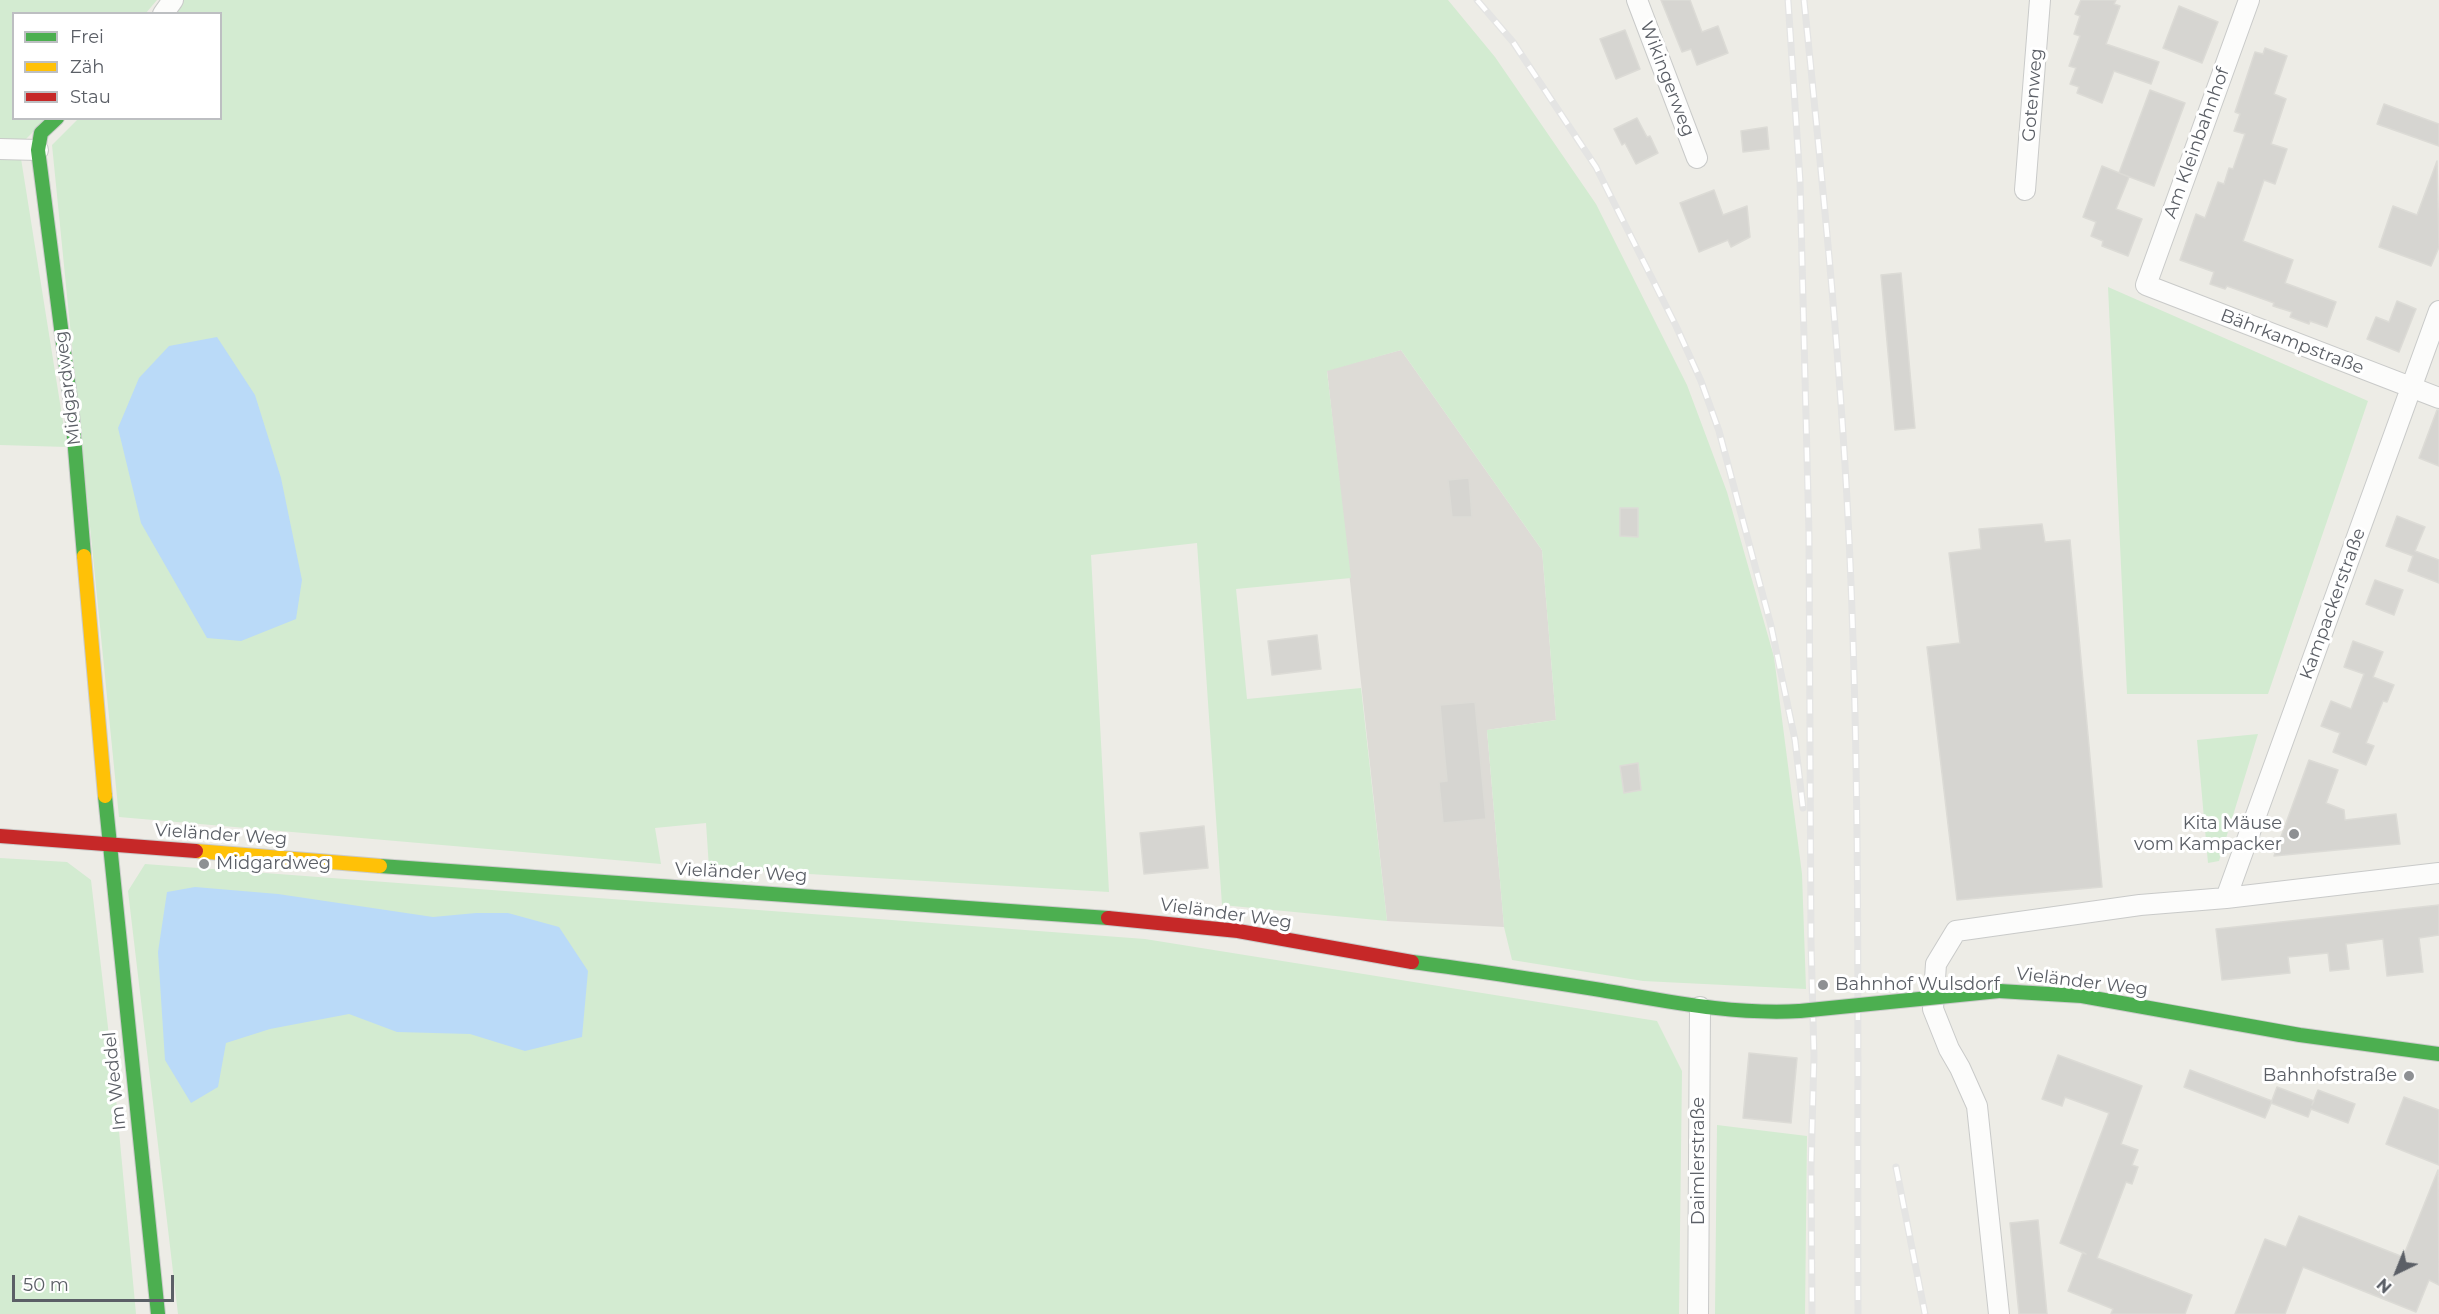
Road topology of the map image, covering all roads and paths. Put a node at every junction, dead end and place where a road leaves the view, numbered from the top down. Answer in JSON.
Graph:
{"nodes":[{"id":1,"x":1637,"y":0,"type":"edge"},
{"id":2,"x":2040,"y":0,"type":"edge"},
{"id":3,"x":2248,"y":0,"type":"edge"},
{"id":4,"x":55,"y":120,"type":"edge"},
{"id":5,"x":0,"y":149,"type":"edge"},
{"id":6,"x":38,"y":150,"type":"junction"},
{"id":7,"x":1697,"y":158,"type":"dead end"},
{"id":8,"x":2025,"y":190,"type":"dead end"},
{"id":9,"x":2146,"y":285,"type":"joint"},
{"id":10,"x":2439,"y":311,"type":"edge"},
{"id":11,"x":2411,"y":387,"type":"junction"},
{"id":12,"x":2439,"y":398,"type":"edge"},
{"id":13,"x":0,"y":836,"type":"edge"},
{"id":14,"x":109,"y":844,"type":"junction"},
{"id":15,"x":2439,"y":873,"type":"edge"},
{"id":16,"x":2226,"y":898,"type":"junction"},
{"id":17,"x":1700,"y":1007,"type":"junction"},
{"id":18,"x":2439,"y":1054,"type":"edge"},
{"id":19,"x":158,"y":1314,"type":"edge"},
{"id":20,"x":1698,"y":1314,"type":"edge"},
{"id":21,"x":1999,"y":1314,"type":"edge"}],
"edges":[{"from":1,"to":7,"type":"street","name":"Wikingerweg"},
{"from":2,"to":8,"type":"street","name":"Gotenweg"},
{"from":3,"to":9,"type":"street","name":"Am Kleinbahnhof"},
{"from":4,"to":6,"type":"street"},
{"from":5,"to":6,"type":"street"},
{"from":6,"to":14,"type":"street","name":"Midgardweg"},
{"from":9,"to":11,"type":"street","name":"Bährkampstraße"},
{"from":10,"to":11,"type":"street","name":"Kampackerstraße"},
{"from":11,"to":12,"type":"street","name":"Bährkampstraße"},
{"from":11,"to":16,"type":"street","name":"Kampackerstraße"},
{"from":13,"to":14,"type":"street","name":"Vieländer Weg"},
{"from":14,"to":17,"type":"street","name":"Vieländer Weg"},
{"from":14,"to":19,"type":"street","name":"Im Weddel"},
{"from":15,"to":16,"type":"street"},
{"from":16,"to":21,"type":"street"},
{"from":17,"to":18,"type":"street","name":"Vieländer Weg","bridge":true},
{"from":17,"to":20,"type":"street","name":"Daimlerstraße"}]}
